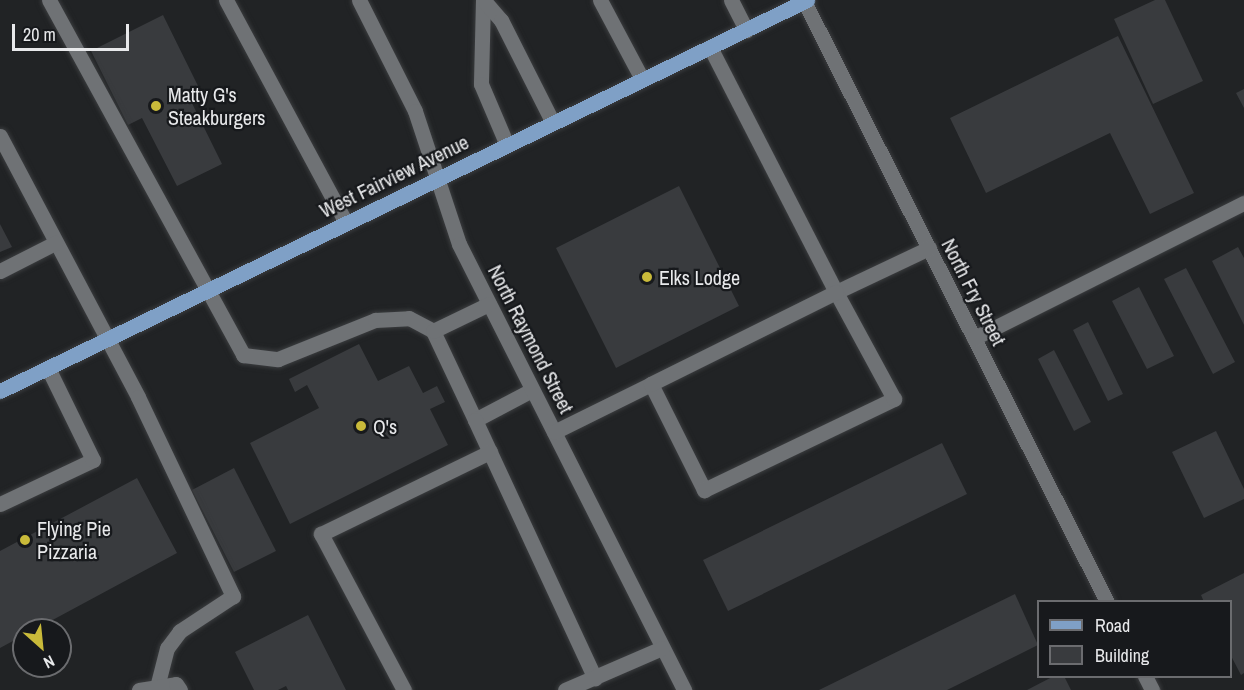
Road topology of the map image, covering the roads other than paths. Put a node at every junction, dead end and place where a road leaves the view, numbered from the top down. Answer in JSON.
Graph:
{"nodes":[{"id":1,"x":49,"y":0,"type":"edge"},
{"id":2,"x":226,"y":0,"type":"edge"},
{"id":3,"x":359,"y":0,"type":"edge"},
{"id":4,"x":600,"y":0,"type":"edge"},
{"id":5,"x":731,"y":0,"type":"edge"},
{"id":6,"x":484,"y":1,"type":"edge"},
{"id":7,"x":806,"y":1,"type":"edge"},
{"id":8,"x":746,"y":30,"type":"junction"},
{"id":9,"x":710,"y":47,"type":"junction"},
{"id":10,"x":642,"y":80,"type":"junction"},
{"id":11,"x":553,"y":123,"type":"junction"},
{"id":12,"x":0,"y":136,"type":"edge"},
{"id":13,"x":507,"y":145,"type":"junction"},
{"id":14,"x":437,"y":179,"type":"junction"},
{"id":15,"x":1244,"y":203,"type":"edge"},
{"id":16,"x":345,"y":223,"type":"junction"},
{"id":17,"x":56,"y":243,"type":"junction"},
{"id":18,"x":929,"y":248,"type":"junction"},
{"id":19,"x":0,"y":271,"type":"edge"},
{"id":20,"x":208,"y":290,"type":"junction"},
{"id":21,"x":836,"y":292,"type":"junction"},
{"id":22,"x":489,"y":304,"type":"junction"},
{"id":23,"x":433,"y":331,"type":"junction"},
{"id":24,"x":974,"y":338,"type":"junction"},
{"id":25,"x":106,"y":339,"type":"junction"},
{"id":26,"x":48,"y":368,"type":"junction"},
{"id":27,"x":651,"y":384,"type":"junction"},
{"id":28,"x":532,"y":390,"type":"junction"},
{"id":29,"x":0,"y":391,"type":"edge"},
{"id":30,"x":475,"y":420,"type":"junction"},
{"id":31,"x":554,"y":432,"type":"junction"},
{"id":32,"x":490,"y":452,"type":"junction"},
{"id":33,"x":0,"y":504,"type":"edge"},
{"id":34,"x":1106,"y":600,"type":"edge"},
{"id":35,"x":662,"y":648,"type":"junction"},
{"id":36,"x":595,"y":678,"type":"junction"},
{"id":37,"x":157,"y":687,"type":"junction"},
{"id":38,"x":139,"y":690,"type":"edge"},
{"id":39,"x":180,"y":690,"type":"edge"},
{"id":40,"x":404,"y":690,"type":"edge"},
{"id":41,"x":565,"y":690,"type":"edge"},
{"id":42,"x":684,"y":690,"type":"edge"}],
"edges":[{"from":1,"to":20,"type":"street"},
{"from":2,"to":16,"type":"street"},
{"from":3,"to":14,"type":"street","name":"North Raymond Street"},
{"from":4,"to":10,"type":"street"},
{"from":5,"to":8,"type":"street"},
{"from":6,"to":11,"type":"street"},
{"from":6,"to":13,"type":"street"},
{"from":7,"to":8,"type":"main road","name":"West Fairview Avenue"},
{"from":7,"to":18,"type":"street","name":"North Fry Street"},
{"from":8,"to":9,"type":"main road","name":"West Fairview Avenue"},
{"from":9,"to":10,"type":"main road","name":"West Fairview Avenue"},
{"from":9,"to":21,"type":"street"},
{"from":10,"to":11,"type":"main road","name":"West Fairview Avenue"},
{"from":11,"to":13,"type":"main road","name":"West Fairview Avenue"},
{"from":12,"to":17,"type":"street"},
{"from":13,"to":14,"type":"main road","name":"West Fairview Avenue"},
{"from":14,"to":16,"type":"main road","name":"West Fairview Avenue"},
{"from":14,"to":22,"type":"street","name":"North Raymond Street"},
{"from":15,"to":24,"type":"street"},
{"from":16,"to":20,"type":"main road","name":"West Fairview Avenue"},
{"from":17,"to":19,"type":"street"},
{"from":17,"to":25,"type":"street"},
{"from":18,"to":21,"type":"street"},
{"from":18,"to":24,"type":"street","name":"North Fry Street"},
{"from":20,"to":23,"type":"street"},
{"from":20,"to":25,"type":"main road","name":"West Fairview Avenue"},
{"from":21,"to":27,"type":"street"},
{"from":21,"to":27,"type":"street"},
{"from":22,"to":23,"type":"street"},
{"from":22,"to":28,"type":"street","name":"North Raymond Street"},
{"from":23,"to":30,"type":"street"},
{"from":24,"to":34,"type":"street","name":"North Fry Street"},
{"from":25,"to":26,"type":"main road","name":"West Fairview Avenue"},
{"from":25,"to":37,"type":"street"},
{"from":26,"to":29,"type":"main road","name":"West Fairview Avenue"},
{"from":26,"to":33,"type":"street"},
{"from":27,"to":31,"type":"street"},
{"from":28,"to":30,"type":"street"},
{"from":28,"to":31,"type":"street","name":"North Raymond Street"},
{"from":30,"to":32,"type":"street"},
{"from":31,"to":35,"type":"street","name":"North Raymond Street"},
{"from":32,"to":36,"type":"street"},
{"from":32,"to":40,"type":"street"},
{"from":35,"to":36,"type":"street"},
{"from":35,"to":42,"type":"street","name":"North Raymond Street"},
{"from":36,"to":41,"type":"street"},
{"from":37,"to":38,"type":"street"},
{"from":37,"to":39,"type":"street"}]}
